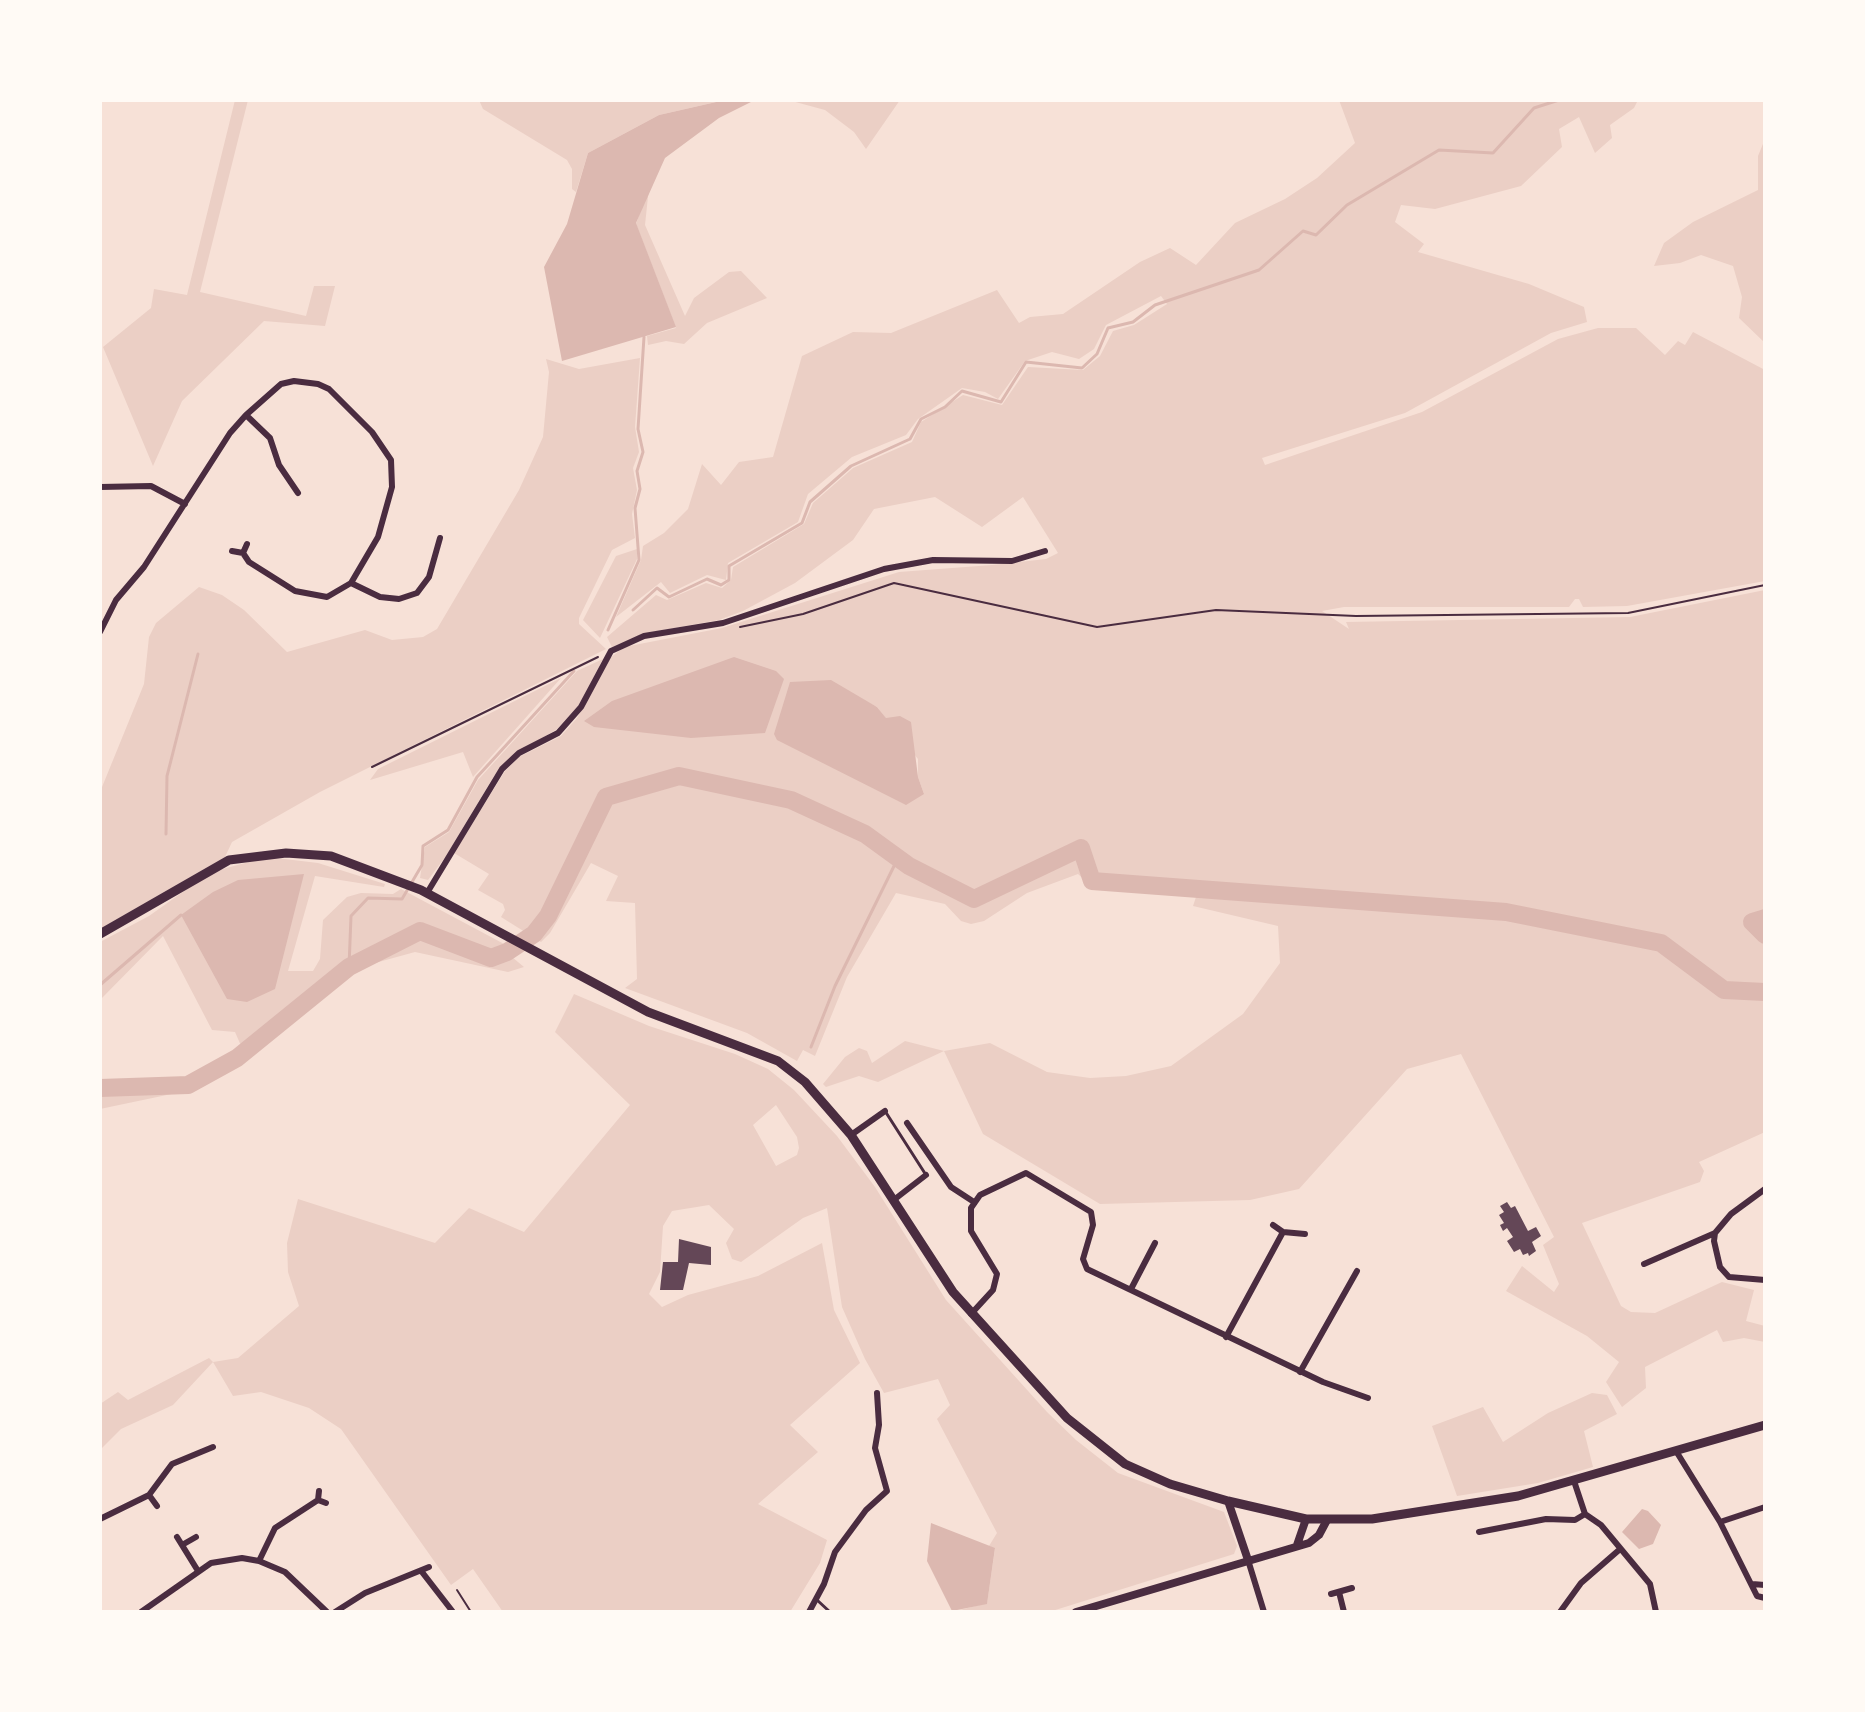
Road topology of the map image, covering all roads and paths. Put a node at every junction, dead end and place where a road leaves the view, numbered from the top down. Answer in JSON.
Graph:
{"nodes":[{"id":1,"x":246,"y":415,"type":"junction"},
{"id":2,"x":100,"y":487,"type":"edge"},
{"id":3,"x":298,"y":493,"type":"dead end"},
{"id":4,"x":185,"y":504,"type":"junction"},
{"id":5,"x":440,"y":538,"type":"dead end"},
{"id":6,"x":247,"y":544,"type":"dead end"},
{"id":7,"x":232,"y":551,"type":"dead end"},
{"id":8,"x":1045,"y":551,"type":"dead end"},
{"id":9,"x":243,"y":553,"type":"junction"},
{"id":10,"x":436,"y":554,"type":"junction"},
{"id":11,"x":444,"y":556,"type":"dead end"},
{"id":12,"x":351,"y":583,"type":"junction"},
{"id":13,"x":1765,"y":585,"type":"edge"},
{"id":14,"x":723,"y":623,"type":"junction"},
{"id":15,"x":100,"y":632,"type":"edge"},
{"id":16,"x":611,"y":651,"type":"junction"},
{"id":17,"x":372,"y":767,"type":"dead end"},
{"id":18,"x":424,"y":891,"type":"junction"},
{"id":19,"x":100,"y":934,"type":"edge"},
{"id":20,"x":885,"y":1111,"type":"joint"},
{"id":21,"x":907,"y":1123,"type":"dead end"},
{"id":22,"x":851,"y":1135,"type":"junction"},
{"id":23,"x":926,"y":1175,"type":"joint"},
{"id":24,"x":1765,"y":1189,"type":"edge"},
{"id":25,"x":895,"y":1199,"type":"junction"},
{"id":26,"x":974,"y":1202,"type":"junction"},
{"id":27,"x":1273,"y":1225,"type":"dead end"},
{"id":28,"x":1283,"y":1232,"type":"junction"},
{"id":29,"x":1715,"y":1233,"type":"junction"},
{"id":30,"x":1305,"y":1234,"type":"dead end"},
{"id":31,"x":1151,"y":1246,"type":"dead end"},
{"id":32,"x":1644,"y":1264,"type":"dead end"},
{"id":33,"x":1357,"y":1271,"type":"dead end"},
{"id":34,"x":1765,"y":1280,"type":"edge"},
{"id":35,"x":1351,"y":1281,"type":"junction"},
{"id":36,"x":1360,"y":1286,"type":"dead end"},
{"id":37,"x":1131,"y":1289,"type":"junction"},
{"id":38,"x":971,"y":1314,"type":"junction"},
{"id":39,"x":1226,"y":1337,"type":"junction"},
{"id":40,"x":1300,"y":1372,"type":"junction"},
{"id":41,"x":877,"y":1393,"type":"dead end"},
{"id":42,"x":1368,"y":1398,"type":"dead end"},
{"id":43,"x":1765,"y":1425,"type":"edge"},
{"id":44,"x":197,"y":1442,"type":"dead end"},
{"id":45,"x":213,"y":1447,"type":"dead end"},
{"id":46,"x":199,"y":1451,"type":"junction"},
{"id":47,"x":1676,"y":1451,"type":"junction"},
{"id":48,"x":1574,"y":1481,"type":"junction"},
{"id":49,"x":319,"y":1491,"type":"dead end"},
{"id":50,"x":149,"y":1495,"type":"junction"},
{"id":51,"x":318,"y":1500,"type":"junction"},
{"id":52,"x":1228,"y":1501,"type":"junction"},
{"id":53,"x":326,"y":1503,"type":"dead end"},
{"id":54,"x":157,"y":1506,"type":"dead end"},
{"id":55,"x":1765,"y":1507,"type":"edge"},
{"id":56,"x":1585,"y":1514,"type":"junction"},
{"id":57,"x":100,"y":1519,"type":"edge"},
{"id":58,"x":1306,"y":1519,"type":"junction"},
{"id":59,"x":1327,"y":1520,"type":"junction"},
{"id":60,"x":1720,"y":1522,"type":"junction"},
{"id":61,"x":1479,"y":1532,"type":"dead end"},
{"id":62,"x":177,"y":1537,"type":"dead end"},
{"id":63,"x":196,"y":1537,"type":"dead end"},
{"id":64,"x":182,"y":1545,"type":"junction"},
{"id":65,"x":1297,"y":1545,"type":"junction"},
{"id":66,"x":1619,"y":1550,"type":"junction"},
{"id":67,"x":1248,"y":1560,"type":"junction"},
{"id":68,"x":259,"y":1561,"type":"junction"},
{"id":69,"x":429,"y":1567,"type":"dead end"},
{"id":70,"x":198,"y":1571,"type":"junction"},
{"id":71,"x":422,"y":1572,"type":"junction"},
{"id":72,"x":1752,"y":1584,"type":"junction"},
{"id":73,"x":1765,"y":1585,"type":"edge"},
{"id":74,"x":1352,"y":1588,"type":"dead end"},
{"id":75,"x":457,"y":1590,"type":"dead end"},
{"id":76,"x":1765,"y":1598,"type":"edge"},
{"id":77,"x":817,"y":1600,"type":"junction"},
{"id":78,"x":141,"y":1612,"type":"edge"},
{"id":79,"x":327,"y":1612,"type":"edge"},
{"id":80,"x":335,"y":1612,"type":"edge"},
{"id":81,"x":453,"y":1612,"type":"edge"},
{"id":82,"x":471,"y":1612,"type":"edge"},
{"id":83,"x":809,"y":1612,"type":"edge"},
{"id":84,"x":830,"y":1612,"type":"edge"},
{"id":85,"x":1076,"y":1612,"type":"edge"},
{"id":86,"x":1264,"y":1612,"type":"edge"},
{"id":87,"x":1344,"y":1612,"type":"edge"},
{"id":88,"x":1560,"y":1612,"type":"edge"},
{"id":89,"x":1656,"y":1612,"type":"edge"}],
"edges":[{"from":1,"to":3,"type":"street"},
{"from":1,"to":4,"type":"street"},
{"from":1,"to":12,"type":"street"},
{"from":2,"to":4,"type":"street"},
{"from":4,"to":15,"type":"street"},
{"from":5,"to":10,"type":"street"},
{"from":6,"to":9,"type":"street"},
{"from":7,"to":9,"type":"street"},
{"from":8,"to":14,"type":"street"},
{"from":9,"to":12,"type":"street"},
{"from":10,"to":11,"type":"street"},
{"from":10,"to":12,"type":"street"},
{"from":13,"to":14,"type":"path"},
{"from":14,"to":16,"type":"street"},
{"from":16,"to":17,"type":"path"},
{"from":16,"to":18,"type":"street"},
{"from":18,"to":19,"type":"highway"},
{"from":18,"to":22,"type":"highway"},
{"from":20,"to":22,"type":"street"},
{"from":20,"to":23,"type":"lane"},
{"from":21,"to":26,"type":"street"},
{"from":22,"to":25,"type":"highway"},
{"from":23,"to":25,"type":"street"},
{"from":24,"to":29,"type":"street"},
{"from":25,"to":38,"type":"highway"},
{"from":26,"to":37,"type":"street"},
{"from":26,"to":38,"type":"street"},
{"from":27,"to":28,"type":"street"},
{"from":28,"to":30,"type":"street"},
{"from":28,"to":39,"type":"street"},
{"from":29,"to":32,"type":"street"},
{"from":29,"to":34,"type":"street"},
{"from":31,"to":37,"type":"street"},
{"from":33,"to":35,"type":"street"},
{"from":35,"to":36,"type":"street"},
{"from":35,"to":40,"type":"street"},
{"from":37,"to":39,"type":"street"},
{"from":38,"to":52,"type":"highway"},
{"from":39,"to":40,"type":"street"},
{"from":40,"to":42,"type":"street"},
{"from":41,"to":77,"type":"street"},
{"from":43,"to":47,"type":"highway"},
{"from":44,"to":46,"type":"street"},
{"from":45,"to":46,"type":"street"},
{"from":46,"to":50,"type":"street"},
{"from":47,"to":48,"type":"highway"},
{"from":47,"to":60,"type":"street"},
{"from":48,"to":56,"type":"street"},
{"from":48,"to":59,"type":"highway"},
{"from":49,"to":51,"type":"street"},
{"from":50,"to":54,"type":"street"},
{"from":50,"to":57,"type":"street"},
{"from":51,"to":53,"type":"street"},
{"from":51,"to":68,"type":"street"},
{"from":52,"to":58,"type":"highway"},
{"from":52,"to":67,"type":"main road"},
{"from":55,"to":60,"type":"street"},
{"from":56,"to":61,"type":"street"},
{"from":56,"to":66,"type":"street"},
{"from":58,"to":59,"type":"highway"},
{"from":58,"to":65,"type":"main road"},
{"from":59,"to":65,"type":"main road"},
{"from":60,"to":72,"type":"street"},
{"from":62,"to":64,"type":"street"},
{"from":63,"to":64,"type":"street"},
{"from":64,"to":70,"type":"street"},
{"from":65,"to":67,"type":"main road"},
{"from":66,"to":88,"type":"street"},
{"from":66,"to":89,"type":"street"},
{"from":67,"to":85,"type":"main road"},
{"from":67,"to":86,"type":"street"},
{"from":68,"to":70,"type":"street"},
{"from":68,"to":79,"type":"street"},
{"from":69,"to":71,"type":"street"},
{"from":70,"to":78,"type":"street"},
{"from":71,"to":80,"type":"street"},
{"from":71,"to":81,"type":"street"},
{"from":72,"to":73,"type":"street"},
{"from":72,"to":76,"type":"street"},
{"from":74,"to":87,"type":"street"},
{"from":75,"to":82,"type":"path"},
{"from":77,"to":83,"type":"street"},
{"from":77,"to":84,"type":"lane"}]}
